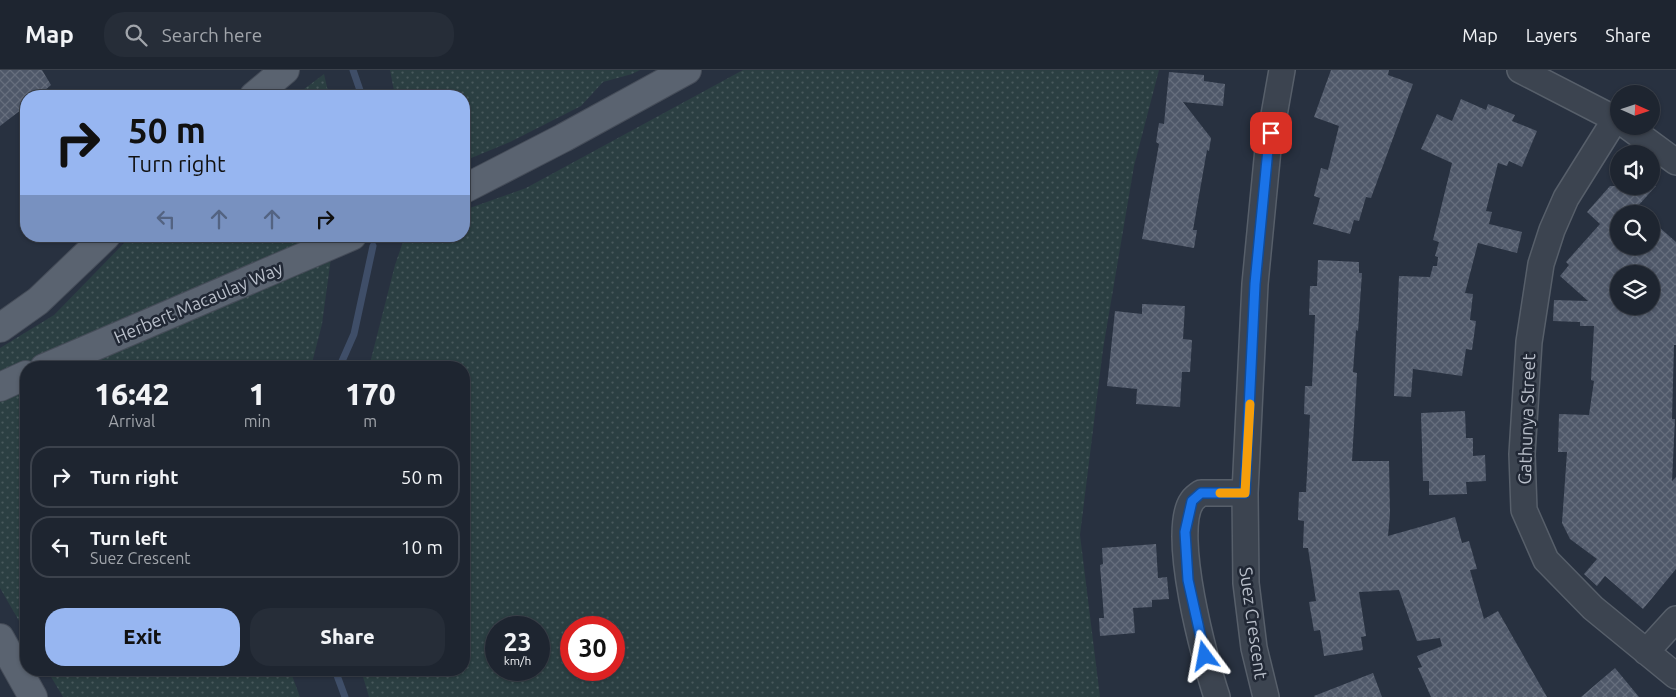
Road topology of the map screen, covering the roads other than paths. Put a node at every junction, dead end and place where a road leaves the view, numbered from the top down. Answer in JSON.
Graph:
{"nodes":[{"id":1,"x":285,"y":70,"type":"edge"},
{"id":2,"x":687,"y":70,"type":"edge"},
{"id":3,"x":1282,"y":70,"type":"edge"},
{"id":4,"x":1520,"y":70,"type":"edge"},
{"id":5,"x":261,"y":90,"type":"edge"},
{"id":6,"x":1610,"y":117,"type":"edge"},
{"id":7,"x":1611,"y":135,"type":"edge"},
{"id":8,"x":1638,"y":135,"type":"edge"},
{"id":9,"x":1676,"y":162,"type":"edge"},
{"id":10,"x":470,"y":186,"type":"edge"},
{"id":11,"x":100,"y":242,"type":"edge"},
{"id":12,"x":338,"y":242,"type":"edge"},
{"id":13,"x":0,"y":328,"type":"edge"},
{"id":14,"x":60,"y":361,"type":"edge"},
{"id":15,"x":20,"y":378,"type":"edge"},
{"id":16,"x":0,"y":387,"type":"edge"},
{"id":17,"x":1245,"y":493,"type":"junction"},
{"id":18,"x":1676,"y":619,"type":"edge"},
{"id":19,"x":0,"y":638,"type":"edge"},
{"id":20,"x":1646,"y":652,"type":"junction"},
{"id":21,"x":20,"y":675,"type":"edge"},
{"id":22,"x":21,"y":676,"type":"edge"},
{"id":23,"x":1676,"y":676,"type":"edge"},
{"id":24,"x":32,"y":697,"type":"edge"},
{"id":25,"x":1217,"y":697,"type":"edge"},
{"id":26,"x":1266,"y":697,"type":"edge"}],
"edges":[{"from":1,"to":5,"type":"main road"},
{"from":2,"to":10,"type":"main road"},
{"from":3,"to":17,"type":"street","name":"Suez Crescent"},
{"from":4,"to":6,"type":"street"},
{"from":7,"to":20,"type":"street","name":"Gathunya Street"},
{"from":8,"to":9,"type":"street"},
{"from":11,"to":13,"type":"main road"},
{"from":12,"to":14,"type":"main road","name":"Herbert Macaulay Way"},
{"from":15,"to":16,"type":"main road"},
{"from":17,"to":25,"type":"street"},
{"from":17,"to":26,"type":"street","name":"Suez Crescent"},
{"from":18,"to":20,"type":"street"},
{"from":19,"to":21,"type":"main road"},
{"from":20,"to":23,"type":"street","name":"Gathunya Street"},
{"from":22,"to":24,"type":"main road"}]}
